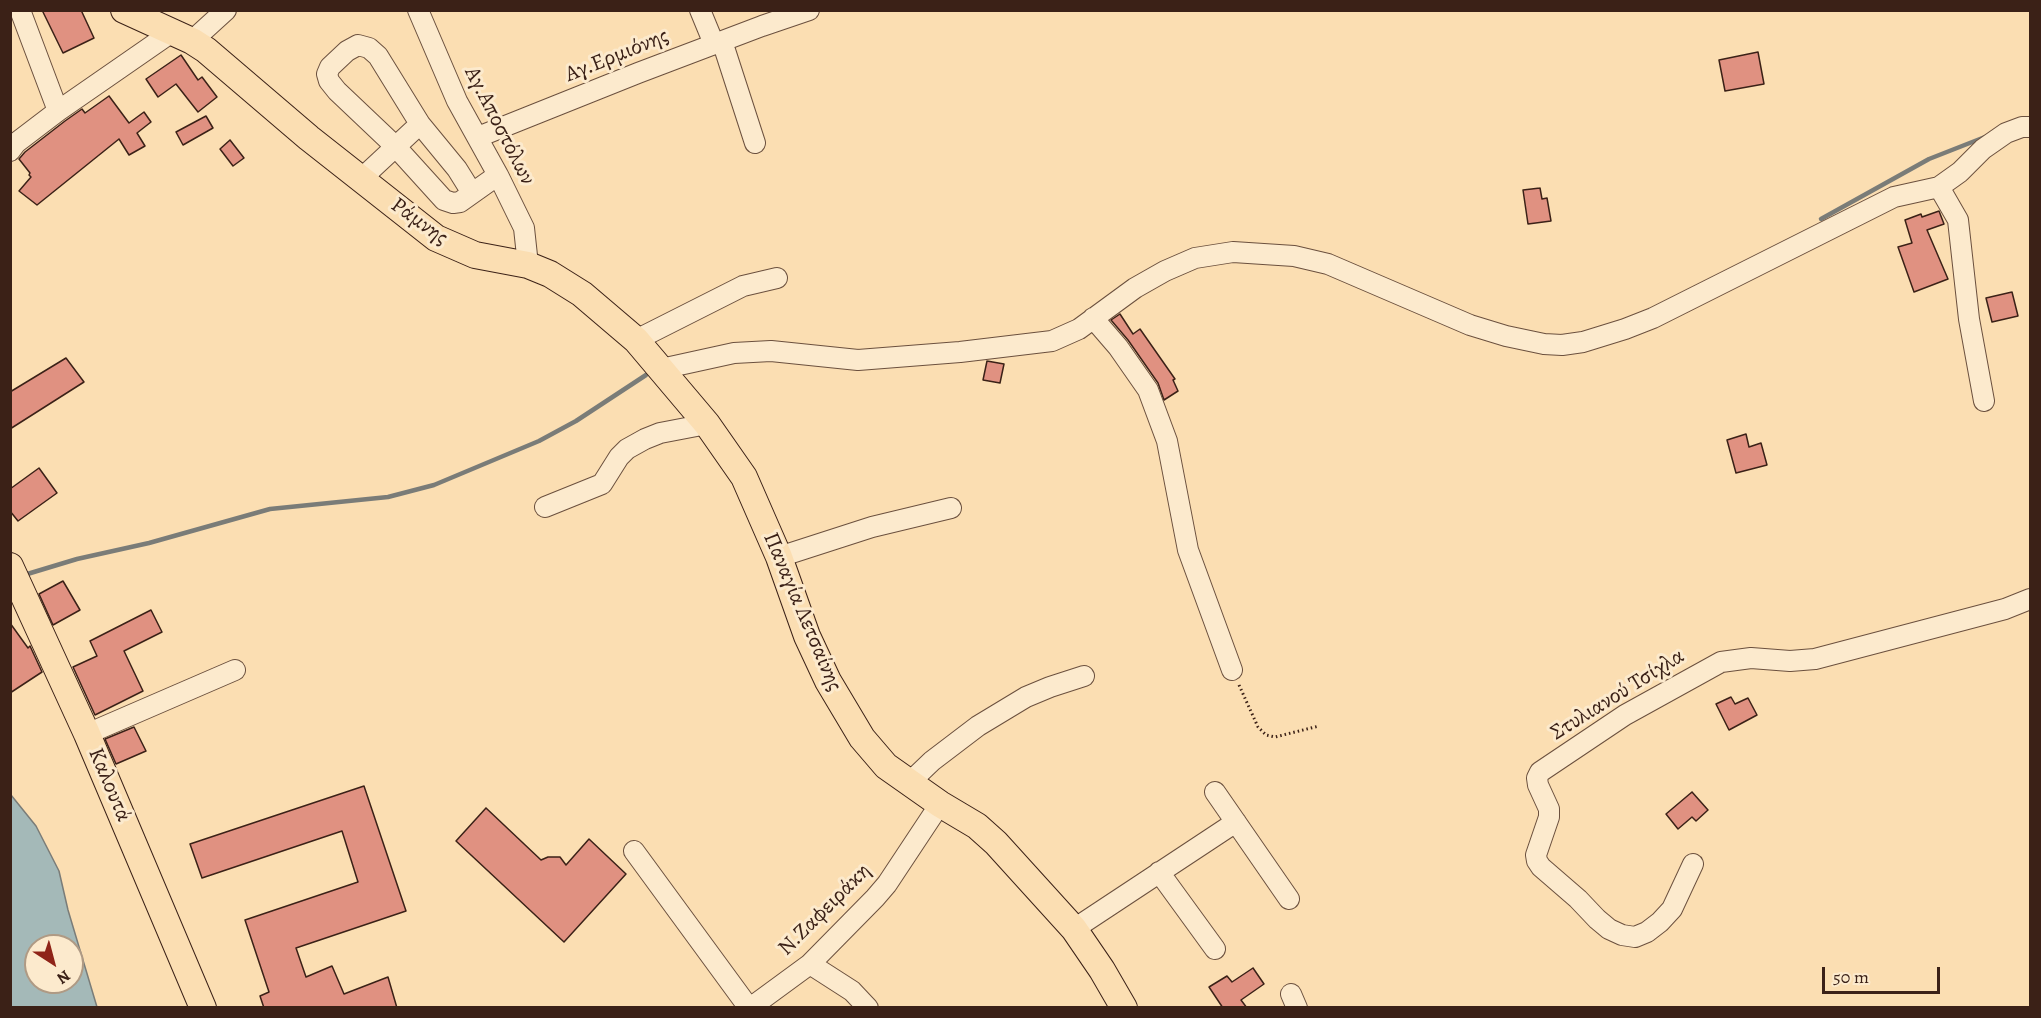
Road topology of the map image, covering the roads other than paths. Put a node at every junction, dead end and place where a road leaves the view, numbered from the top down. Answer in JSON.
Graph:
{"nodes":[{"id":1,"x":20,"y":10,"type":"edge"},
{"id":2,"x":124,"y":10,"type":"edge"},
{"id":3,"x":226,"y":10,"type":"edge"},
{"id":4,"x":418,"y":10,"type":"edge"},
{"id":5,"x":700,"y":10,"type":"edge"},
{"id":6,"x":809,"y":10,"type":"edge"},
{"id":7,"x":182,"y":36,"type":"junction"},
{"id":8,"x":718,"y":42,"type":"junction"},
{"id":9,"x":58,"y":111,"type":"junction"},
{"id":10,"x":420,"y":124,"type":"junction"},
{"id":11,"x":2031,"y":127,"type":"edge"},
{"id":12,"x":478,"y":137,"type":"junction"},
{"id":13,"x":755,"y":143,"type":"dead end"},
{"id":14,"x":395,"y":146,"type":"junction"},
{"id":15,"x":10,"y":151,"type":"edge"},
{"id":16,"x":498,"y":175,"type":"junction"},
{"id":17,"x":362,"y":178,"type":"junction"},
{"id":18,"x":1940,"y":186,"type":"junction"},
{"id":19,"x":472,"y":193,"type":"junction"},
{"id":20,"x":528,"y":266,"type":"junction"},
{"id":21,"x":777,"y":278,"type":"dead end"},
{"id":22,"x":1093,"y":318,"type":"junction"},
{"id":23,"x":636,"y":340,"type":"junction"},
{"id":24,"x":661,"y":369,"type":"junction"},
{"id":25,"x":1984,"y":401,"type":"dead end"},
{"id":26,"x":707,"y":424,"type":"junction"},
{"id":27,"x":545,"y":507,"type":"dead end"},
{"id":28,"x":951,"y":508,"type":"dead end"},
{"id":29,"x":779,"y":557,"type":"junction"},
{"id":30,"x":11,"y":567,"type":"edge"},
{"id":31,"x":2031,"y":599,"type":"edge"},
{"id":32,"x":235,"y":670,"type":"dead end"},
{"id":33,"x":1232,"y":670,"type":"road end"},
{"id":34,"x":1084,"y":676,"type":"dead end"},
{"id":35,"x":87,"y":734,"type":"junction"},
{"id":36,"x":909,"y":783,"type":"junction"},
{"id":37,"x":1215,"y":792,"type":"dead end"},
{"id":38,"x":940,"y":804,"type":"junction"},
{"id":39,"x":1236,"y":822,"type":"junction"},
{"id":40,"x":634,"y":851,"type":"dead end"},
{"id":41,"x":1693,"y":864,"type":"dead end"},
{"id":42,"x":1159,"y":872,"type":"junction"},
{"id":43,"x":1289,"y":899,"type":"dead end"},
{"id":44,"x":1074,"y":929,"type":"junction"},
{"id":45,"x":1215,"y":949,"type":"dead end"},
{"id":46,"x":810,"y":964,"type":"junction"},
{"id":47,"x":202,"y":1008,"type":"edge"},
{"id":48,"x":750,"y":1008,"type":"edge"},
{"id":49,"x":868,"y":1008,"type":"edge"},
{"id":50,"x":1124,"y":1008,"type":"edge"}],
"edges":[{"from":1,"to":9,"type":"street"},
{"from":2,"to":7,"type":"main road","name":"Ράμνης"},
{"from":3,"to":7,"type":"street"},
{"from":4,"to":12,"type":"street","name":"Αγ.Αποστόλων"},
{"from":5,"to":8,"type":"street"},
{"from":6,"to":8,"type":"street","name":"Αγ.Ερμιόνης"},
{"from":7,"to":9,"type":"street"},
{"from":7,"to":17,"type":"main road","name":"Ράμνης"},
{"from":8,"to":12,"type":"street","name":"Αγ.Ερμιόνης"},
{"from":8,"to":13,"type":"street"},
{"from":9,"to":15,"type":"street"},
{"from":10,"to":14,"type":"street"},
{"from":10,"to":14,"type":"street"},
{"from":10,"to":19,"type":"street"},
{"from":11,"to":18,"type":"street"},
{"from":12,"to":16,"type":"street","name":"Αγ.Αποστόλων"},
{"from":14,"to":17,"type":"street"},
{"from":14,"to":19,"type":"street"},
{"from":16,"to":19,"type":"street"},
{"from":16,"to":20,"type":"street","name":"Αγ.Αποστόλων"},
{"from":17,"to":20,"type":"main road","name":"Ράμνης"},
{"from":18,"to":22,"type":"street"},
{"from":18,"to":25,"type":"street"},
{"from":20,"to":23,"type":"main road","name":"Ράμνης"},
{"from":21,"to":23,"type":"street"},
{"from":22,"to":24,"type":"street"},
{"from":22,"to":33,"type":"street"},
{"from":23,"to":24,"type":"main road","name":"Ράμνης"},
{"from":24,"to":26,"type":"main road","name":"Παναγία Λετσαίνης"},
{"from":26,"to":27,"type":"street"},
{"from":26,"to":29,"type":"main road","name":"Παναγία Λετσαίνης"},
{"from":28,"to":29,"type":"street"},
{"from":29,"to":36,"type":"main road","name":"Παναγία Λετσαίνης"},
{"from":30,"to":35,"type":"main road","name":"Καλουτά"},
{"from":31,"to":41,"type":"street","name":"Στυλιανού Τσίχλα"},
{"from":32,"to":35,"type":"street"},
{"from":34,"to":36,"type":"street"},
{"from":35,"to":47,"type":"main road","name":"Καλουτά"},
{"from":36,"to":38,"type":"main road","name":"Παναγία Λετσαίνης"},
{"from":37,"to":39,"type":"street"},
{"from":38,"to":44,"type":"main road","name":"Παναγία Λετσαίνης"},
{"from":38,"to":46,"type":"street","name":"Ν.Ζαφειράκη"},
{"from":39,"to":42,"type":"street"},
{"from":39,"to":43,"type":"street"},
{"from":40,"to":48,"type":"street"},
{"from":42,"to":44,"type":"street"},
{"from":42,"to":45,"type":"street"},
{"from":44,"to":50,"type":"main road","name":"Παναγία Λετσαίνης"},
{"from":46,"to":48,"type":"street","name":"Ν.Ζαφειράκη"},
{"from":46,"to":49,"type":"street"}]}
